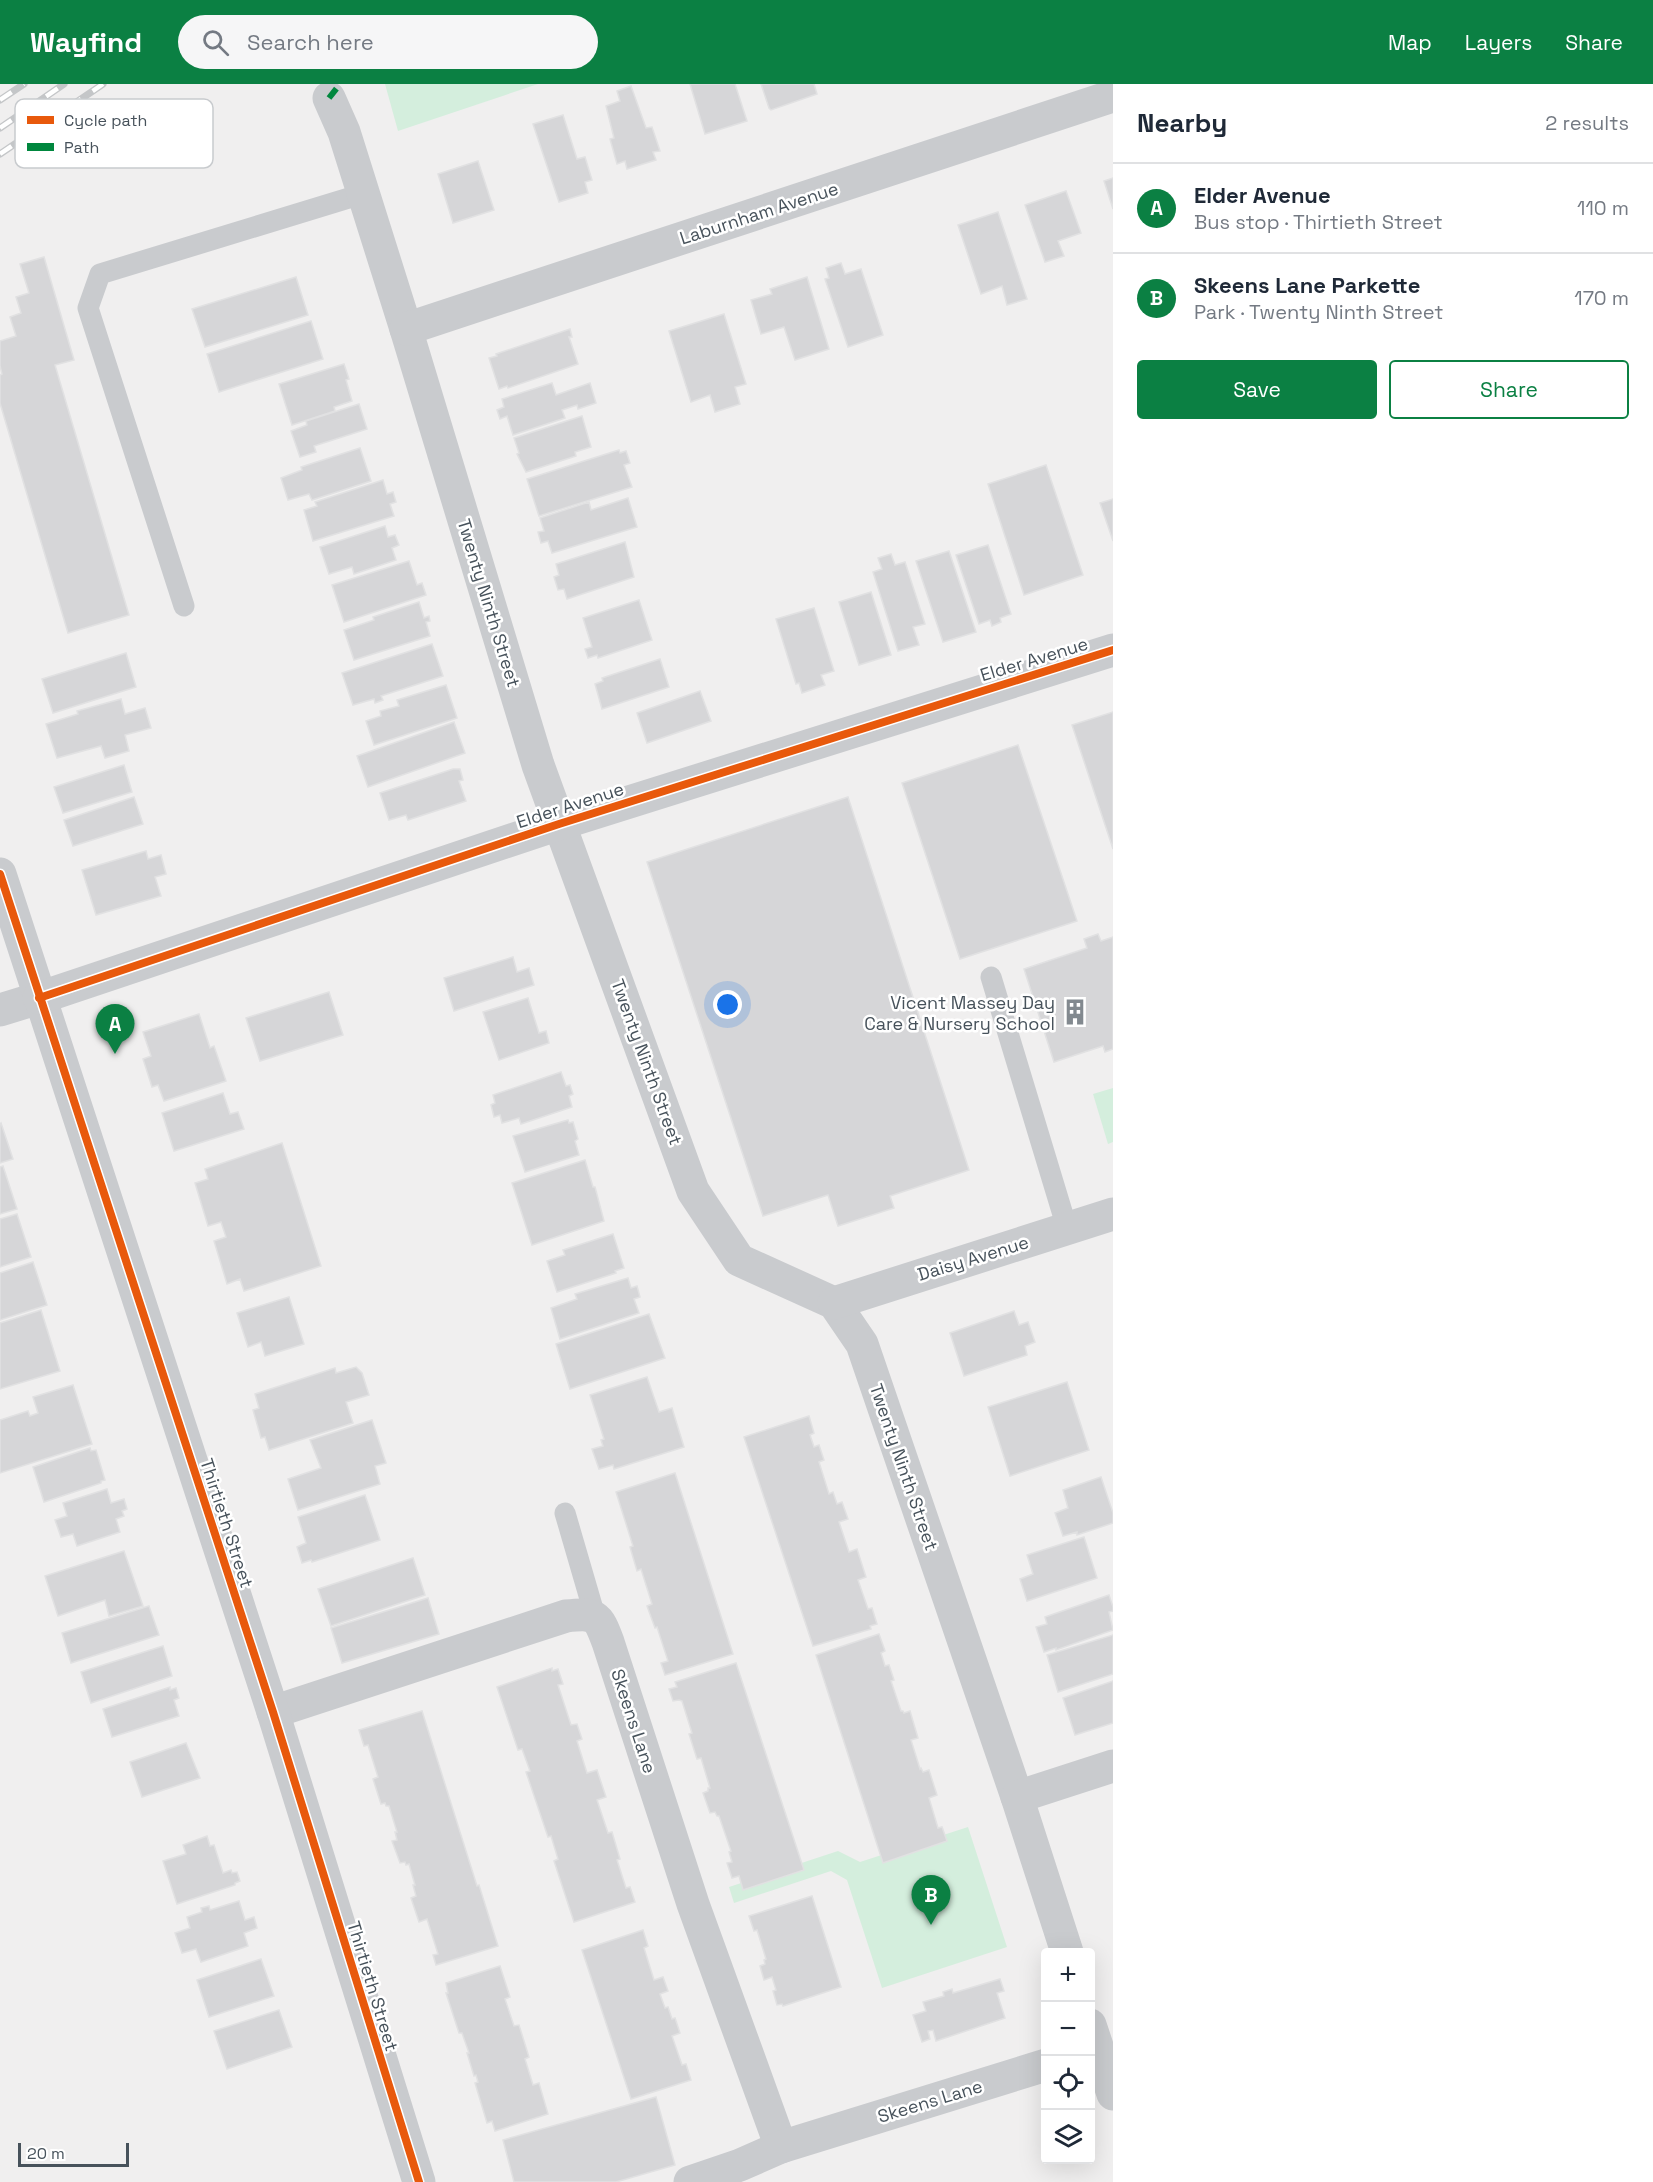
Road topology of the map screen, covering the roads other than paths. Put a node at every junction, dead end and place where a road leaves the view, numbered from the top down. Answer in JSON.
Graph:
{"nodes":[{"id":1,"x":1113,"y":96,"type":"edge"},
{"id":2,"x":329,"y":98,"type":"dead end"},
{"id":3,"x":362,"y":194,"type":"junction"},
{"id":4,"x":406,"y":329,"type":"junction"},
{"id":5,"x":184,"y":606,"type":"dead end"},
{"id":6,"x":1113,"y":650,"type":"edge"},
{"id":7,"x":559,"y":824,"type":"junction"},
{"id":8,"x":0,"y":874,"type":"edge"},
{"id":9,"x":991,"y":977,"type":"dead end"},
{"id":10,"x":39,"y":998,"type":"junction"},
{"id":11,"x":0,"y":1010,"type":"edge"},
{"id":12,"x":1113,"y":1214,"type":"edge"},
{"id":13,"x":1067,"y":1228,"type":"junction"},
{"id":14,"x":834,"y":1303,"type":"junction"},
{"id":15,"x":565,"y":1513,"type":"dead end"},
{"id":16,"x":595,"y":1616,"type":"junction"},
{"id":17,"x":273,"y":1713,"type":"junction"},
{"id":18,"x":1113,"y":1766,"type":"edge"},
{"id":19,"x":1017,"y":1797,"type":"junction"},
{"id":20,"x":1065,"y":1948,"type":"edge"},
{"id":21,"x":1095,"y":2046,"type":"edge"},
{"id":22,"x":1041,"y":2067,"type":"edge"},
{"id":23,"x":1113,"y":2094,"type":"edge"},
{"id":24,"x":781,"y":2147,"type":"junction"},
{"id":25,"x":419,"y":2182,"type":"edge"},
{"id":26,"x":690,"y":2182,"type":"edge"}],
"edges":[{"from":1,"to":4,"type":"street","name":"Laburnham Avenue"},
{"from":2,"to":3,"type":"street","name":"Twenty Ninth Street"},
{"from":3,"to":4,"type":"street","name":"Twenty Ninth Street"},
{"from":3,"to":5,"type":"lane"},
{"from":4,"to":7,"type":"street","name":"Twenty Ninth Street"},
{"from":6,"to":7,"type":"street","name":"Elder Avenue"},
{"from":7,"to":10,"type":"street","name":"Elder Avenue"},
{"from":7,"to":14,"type":"street","name":"Twenty Ninth Street"},
{"from":8,"to":10,"type":"street","name":"Thirtieth Street"},
{"from":9,"to":13,"type":"lane"},
{"from":10,"to":11,"type":"street","name":"Elder Avenue"},
{"from":10,"to":17,"type":"street","name":"Thirtieth Street"},
{"from":12,"to":13,"type":"street","name":"Daisy Avenue"},
{"from":13,"to":14,"type":"street","name":"Daisy Avenue"},
{"from":14,"to":19,"type":"street","name":"Twenty Ninth Street"},
{"from":15,"to":16,"type":"lane"},
{"from":16,"to":17,"type":"street"},
{"from":16,"to":24,"type":"street","name":"Skeens Lane"},
{"from":17,"to":25,"type":"street","name":"Thirtieth Street"},
{"from":18,"to":19,"type":"street"},
{"from":19,"to":20,"type":"street","name":"Twenty Ninth Street"},
{"from":21,"to":23,"type":"street"},
{"from":22,"to":24,"type":"street","name":"Skeens Lane"},
{"from":24,"to":26,"type":"street","name":"Skeens Lane"}]}
